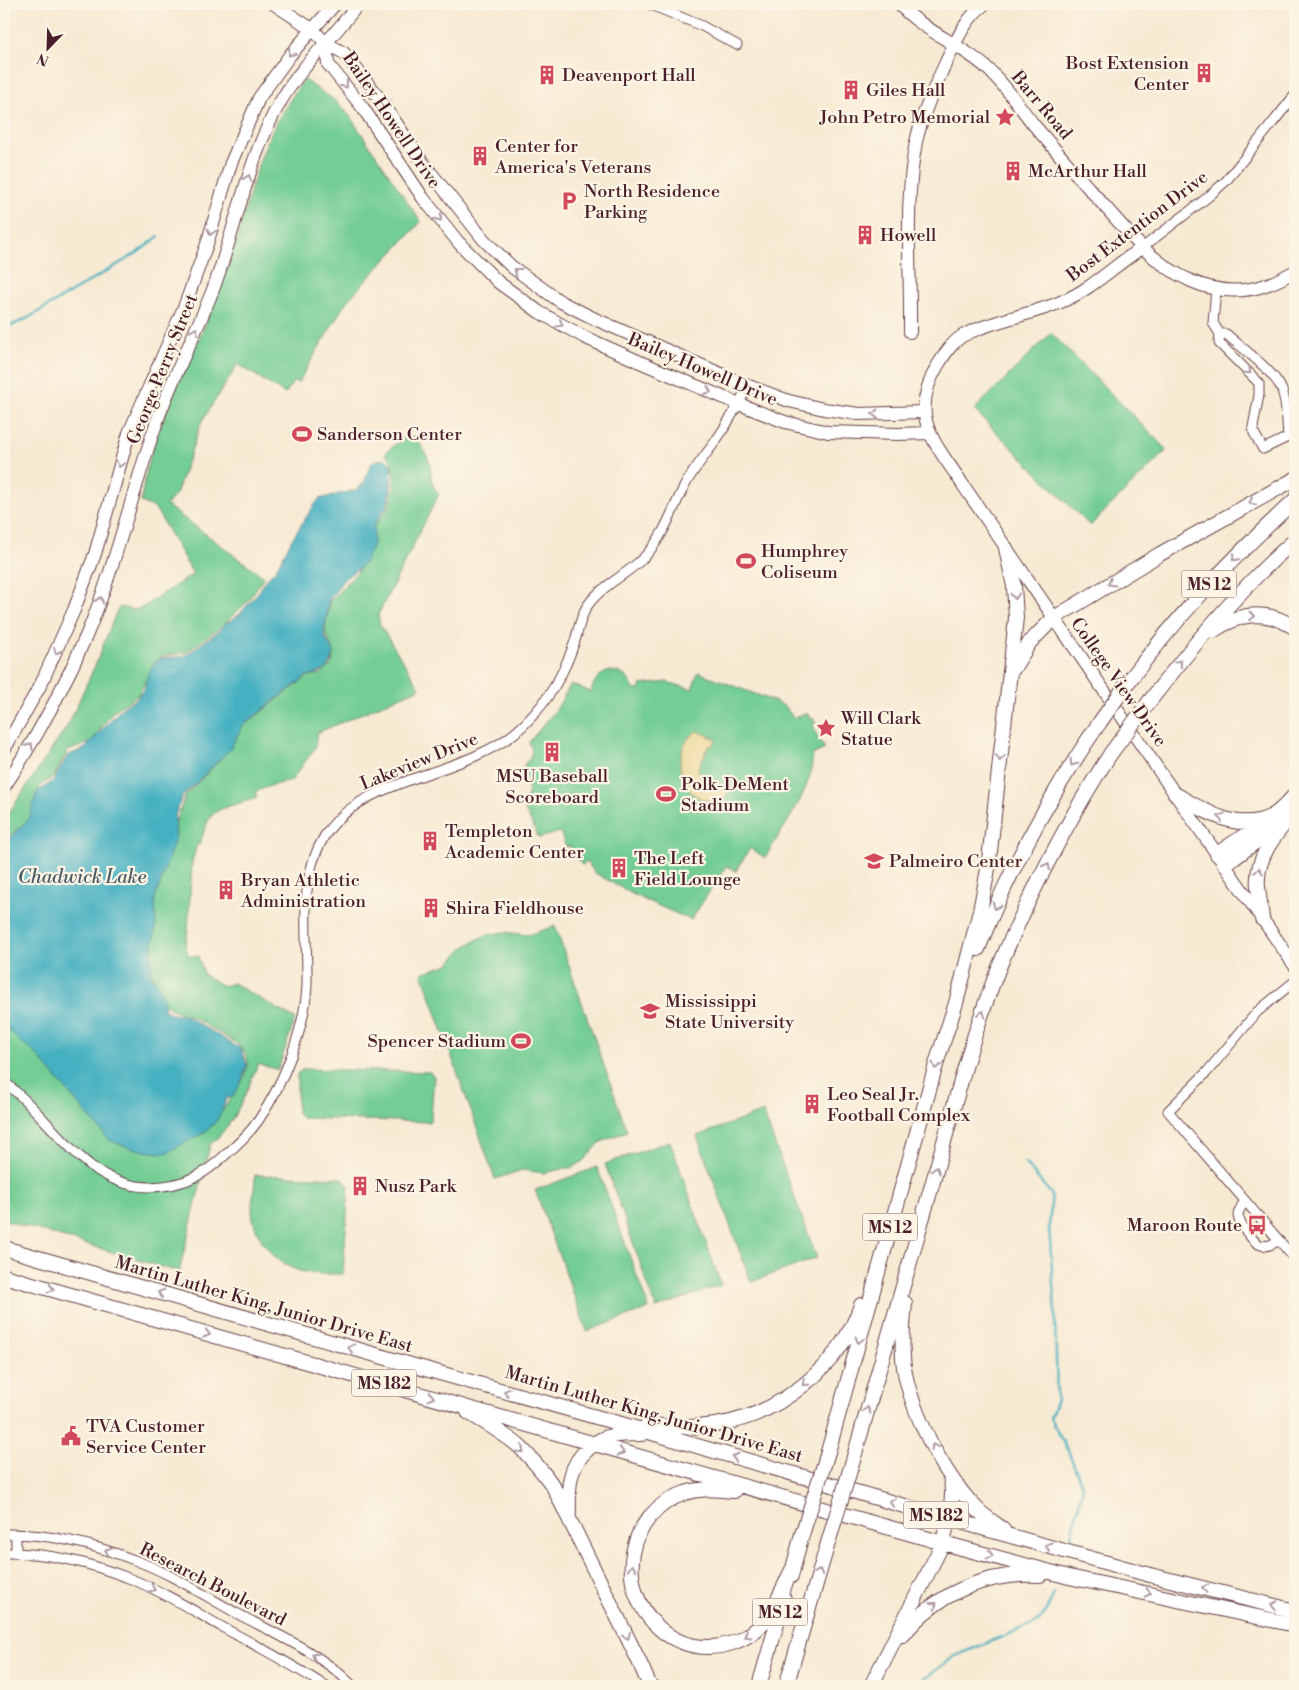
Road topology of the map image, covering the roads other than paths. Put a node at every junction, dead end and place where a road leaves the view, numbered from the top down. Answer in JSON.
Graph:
{"nodes":[{"id":1,"x":274,"y":4,"type":"edge"},
{"id":2,"x":335,"y":4,"type":"edge"},
{"id":3,"x":358,"y":4,"type":"edge"},
{"id":4,"x":649,"y":4,"type":"edge"},
{"id":5,"x":899,"y":4,"type":"edge"},
{"id":6,"x":985,"y":4,"type":"edge"},
{"id":7,"x":312,"y":30,"type":"junction"},
{"id":8,"x":326,"y":43,"type":"junction"},
{"id":9,"x":737,"y":45,"type":"dead end"},
{"id":10,"x":954,"y":45,"type":"junction"},
{"id":11,"x":1295,"y":95,"type":"edge"},
{"id":12,"x":1142,"y":248,"type":"junction"},
{"id":13,"x":1295,"y":271,"type":"edge"},
{"id":14,"x":1216,"y":289,"type":"junction"},
{"id":15,"x":910,"y":332,"type":"dead end"},
{"id":16,"x":1220,"y":334,"type":"junction"},
{"id":17,"x":1270,"y":374,"type":"junction"},
{"id":18,"x":1259,"y":383,"type":"junction"},
{"id":19,"x":748,"y":386,"type":"junction"},
{"id":20,"x":739,"y":404,"type":"junction"},
{"id":21,"x":923,"y":412,"type":"junction"},
{"id":22,"x":929,"y":433,"type":"junction"},
{"id":23,"x":1295,"y":479,"type":"edge"},
{"id":24,"x":1295,"y":500,"type":"edge"},
{"id":25,"x":1295,"y":540,"type":"edge"},
{"id":26,"x":1006,"y":548,"type":"junction"},
{"id":27,"x":1054,"y":618,"type":"junction"},
{"id":28,"x":1295,"y":628,"type":"edge"},
{"id":29,"x":1194,"y":644,"type":"junction"},
{"id":30,"x":1010,"y":676,"type":"junction"},
{"id":31,"x":4,"y":750,"type":"edge"},
{"id":32,"x":4,"y":787,"type":"edge"},
{"id":33,"x":1175,"y":794,"type":"junction"},
{"id":34,"x":1295,"y":795,"type":"edge"},
{"id":35,"x":1294,"y":812,"type":"edge"},
{"id":36,"x":1272,"y":817,"type":"junction"},
{"id":37,"x":1221,"y":860,"type":"junction"},
{"id":38,"x":1262,"y":919,"type":"junction"},
{"id":39,"x":1295,"y":966,"type":"edge"},
{"id":40,"x":1295,"y":981,"type":"edge"},
{"id":41,"x":956,"y":1003,"type":"junction"},
{"id":42,"x":4,"y":1082,"type":"edge"},
{"id":43,"x":931,"y":1190,"type":"junction"},
{"id":44,"x":1245,"y":1201,"type":"junction"},
{"id":45,"x":888,"y":1236,"type":"junction"},
{"id":46,"x":1279,"y":1240,"type":"junction"},
{"id":47,"x":4,"y":1248,"type":"edge"},
{"id":48,"x":1295,"y":1259,"type":"edge"},
{"id":49,"x":4,"y":1276,"type":"edge"},
{"id":50,"x":452,"y":1403,"type":"junction"},
{"id":51,"x":621,"y":1424,"type":"junction"},
{"id":52,"x":652,"y":1433,"type":"junction"},
{"id":53,"x":593,"y":1444,"type":"junction"},
{"id":54,"x":949,"y":1473,"type":"junction"},
{"id":55,"x":763,"y":1492,"type":"junction"},
{"id":56,"x":570,"y":1518,"type":"junction"},
{"id":57,"x":947,"y":1518,"type":"junction"},
{"id":58,"x":4,"y":1534,"type":"edge"},
{"id":59,"x":16,"y":1534,"type":"junction"},
{"id":60,"x":1011,"y":1535,"type":"junction"},
{"id":61,"x":943,"y":1543,"type":"junction"},
{"id":62,"x":4,"y":1553,"type":"edge"},
{"id":63,"x":16,"y":1553,"type":"junction"},
{"id":64,"x":793,"y":1568,"type":"junction"},
{"id":65,"x":1069,"y":1577,"type":"junction"},
{"id":66,"x":1295,"y":1611,"type":"edge"},
{"id":67,"x":1295,"y":1625,"type":"edge"},
{"id":68,"x":889,"y":1653,"type":"junction"},
{"id":69,"x":325,"y":1686,"type":"edge"},
{"id":70,"x":353,"y":1686,"type":"edge"},
{"id":71,"x":650,"y":1686,"type":"edge"},
{"id":72,"x":759,"y":1686,"type":"edge"},
{"id":73,"x":786,"y":1686,"type":"edge"},
{"id":74,"x":872,"y":1686,"type":"edge"}],
"edges":[{"from":1,"to":7,"type":"street"},
{"from":2,"to":7,"type":"street","name":"George Perry Street"},
{"from":3,"to":8,"type":"street","name":"George Perry Street"},
{"from":4,"to":9,"type":"street"},
{"from":5,"to":10,"type":"street","name":"Barr Road"},
{"from":6,"to":10,"type":"street"},
{"from":7,"to":8,"type":"street"},
{"from":7,"to":31,"type":"street","name":"George Perry Street","one_way":true},
{"from":19,"to":8,"type":"street","name":"Bailey Howell Drive","one_way":true},
{"from":8,"to":20,"type":"street","name":"Bailey Howell Drive","one_way":true},
{"from":32,"to":8,"type":"street","name":"George Perry Street","one_way":true},
{"from":10,"to":12,"type":"street","name":"Barr Road"},
{"from":10,"to":15,"type":"street"},
{"from":11,"to":12,"type":"street","name":"Bost Extention Drive"},
{"from":12,"to":14,"type":"street","name":"Barr Road"},
{"from":12,"to":21,"type":"street","name":"Bost Extention Drive"},
{"from":13,"to":14,"type":"street","name":"Barr Road"},
{"from":14,"to":16,"type":"street"},
{"from":16,"to":17,"type":"street"},
{"from":16,"to":18,"type":"street","one_way":true},
{"from":17,"to":18,"type":"street"},
{"from":17,"to":18,"type":"street"},
{"from":19,"to":20,"type":"street","name":"Lakeview Drive"},
{"from":21,"to":19,"type":"street","name":"Bailey Howell Drive","one_way":true},
{"from":20,"to":22,"type":"street","name":"Bailey Howell Drive"},
{"from":20,"to":42,"type":"street","name":"Lakeview Drive"},
{"from":21,"to":22,"type":"street","name":"College View Drive"},
{"from":22,"to":26,"type":"street","name":"College View Drive"},
{"from":23,"to":27,"type":"main road","one_way":true},
{"from":24,"to":41,"type":"main road","number":"MS 12","one_way":true,"bridge":true},
{"from":25,"to":29,"type":"main road","number":"MS 12"},
{"from":26,"to":27,"type":"street","name":"College View Drive"},
{"from":26,"to":30,"type":"main road","one_way":true},
{"from":27,"to":30,"type":"main road"},
{"from":27,"to":33,"type":"street","name":"College View Drive"},
{"from":29,"to":28,"type":"main road","one_way":true},
{"from":43,"to":29,"type":"main road","number":"MS 12","one_way":true,"bridge":true},
{"from":30,"to":41,"type":"main road","one_way":true},
{"from":36,"to":33,"type":"main road","one_way":true},
{"from":33,"to":37,"type":"street","name":"College View Drive"},
{"from":34,"to":36,"type":"main road"},
{"from":35,"to":37,"type":"main road"},
{"from":38,"to":35,"type":"main road","one_way":true},
{"from":36,"to":37,"type":"main road"},
{"from":37,"to":38,"type":"street","name":"College View Drive"},
{"from":38,"to":39,"type":"street","name":"College View Drive"},
{"from":40,"to":44,"type":"street"},
{"from":41,"to":45,"type":"main road","number":"MS 12","one_way":true},
{"from":54,"to":43,"type":"main road","one_way":true},
{"from":73,"to":43,"type":"main road","number":"MS 12","one_way":true,"bridge":true},
{"from":44,"to":46,"type":"street"},
{"from":44,"to":46,"type":"street"},
{"from":45,"to":51,"type":"main road","one_way":true},
{"from":45,"to":64,"type":"main road","number":"MS 12","one_way":true,"bridge":true},
{"from":46,"to":48,"type":"street"},
{"from":51,"to":47,"type":"main road","name":"Martin Luther King, Junior Drive East","number":"MS 182","one_way":true},
{"from":49,"to":50,"type":"main road","number":"MS 182","one_way":true},
{"from":50,"to":53,"type":"main road","number":"MS 182"},
{"from":50,"to":56,"type":"main road","one_way":true},
{"from":51,"to":52,"type":"main road","name":"Martin Luther King, Junior Drive East","number":"MS 182"},
{"from":52,"to":53,"type":"main road"},
{"from":57,"to":52,"type":"main road","name":"Martin Luther King, Junior Drive East","number":"MS 182","one_way":true},
{"from":53,"to":55,"type":"main road","number":"MS 182","one_way":true},
{"from":53,"to":56,"type":"main road"},
{"from":54,"to":57,"type":"main road"},
{"from":54,"to":60,"type":"main road"},
{"from":55,"to":61,"type":"main road","number":"MS 182"},
{"from":64,"to":55,"type":"main road","one_way":true},
{"from":56,"to":71,"type":"main road","one_way":true},
{"from":57,"to":60,"type":"main road","name":"Martin Luther King, Junior Drive East","number":"MS 182"},
{"from":57,"to":61,"type":"main road"},
{"from":58,"to":59,"type":"street","name":"Research Boulevard"},
{"from":59,"to":63,"type":"street"},
{"from":70,"to":59,"type":"street","name":"Research Boulevard","one_way":true},
{"from":66,"to":60,"type":"main road","name":"Martin Luther King, Junior Drive East","number":"MS 182","one_way":true},
{"from":61,"to":65,"type":"main road","number":"MS 182","one_way":true},
{"from":61,"to":68,"type":"main road"},
{"from":62,"to":63,"type":"street","name":"Research Boulevard"},
{"from":63,"to":69,"type":"street","name":"Research Boulevard","one_way":true},
{"from":64,"to":72,"type":"main road","number":"MS 12"},
{"from":65,"to":67,"type":"main road","number":"MS 182","one_way":true},
{"from":68,"to":65,"type":"main road","one_way":true},
{"from":68,"to":74,"type":"main road"}]}
